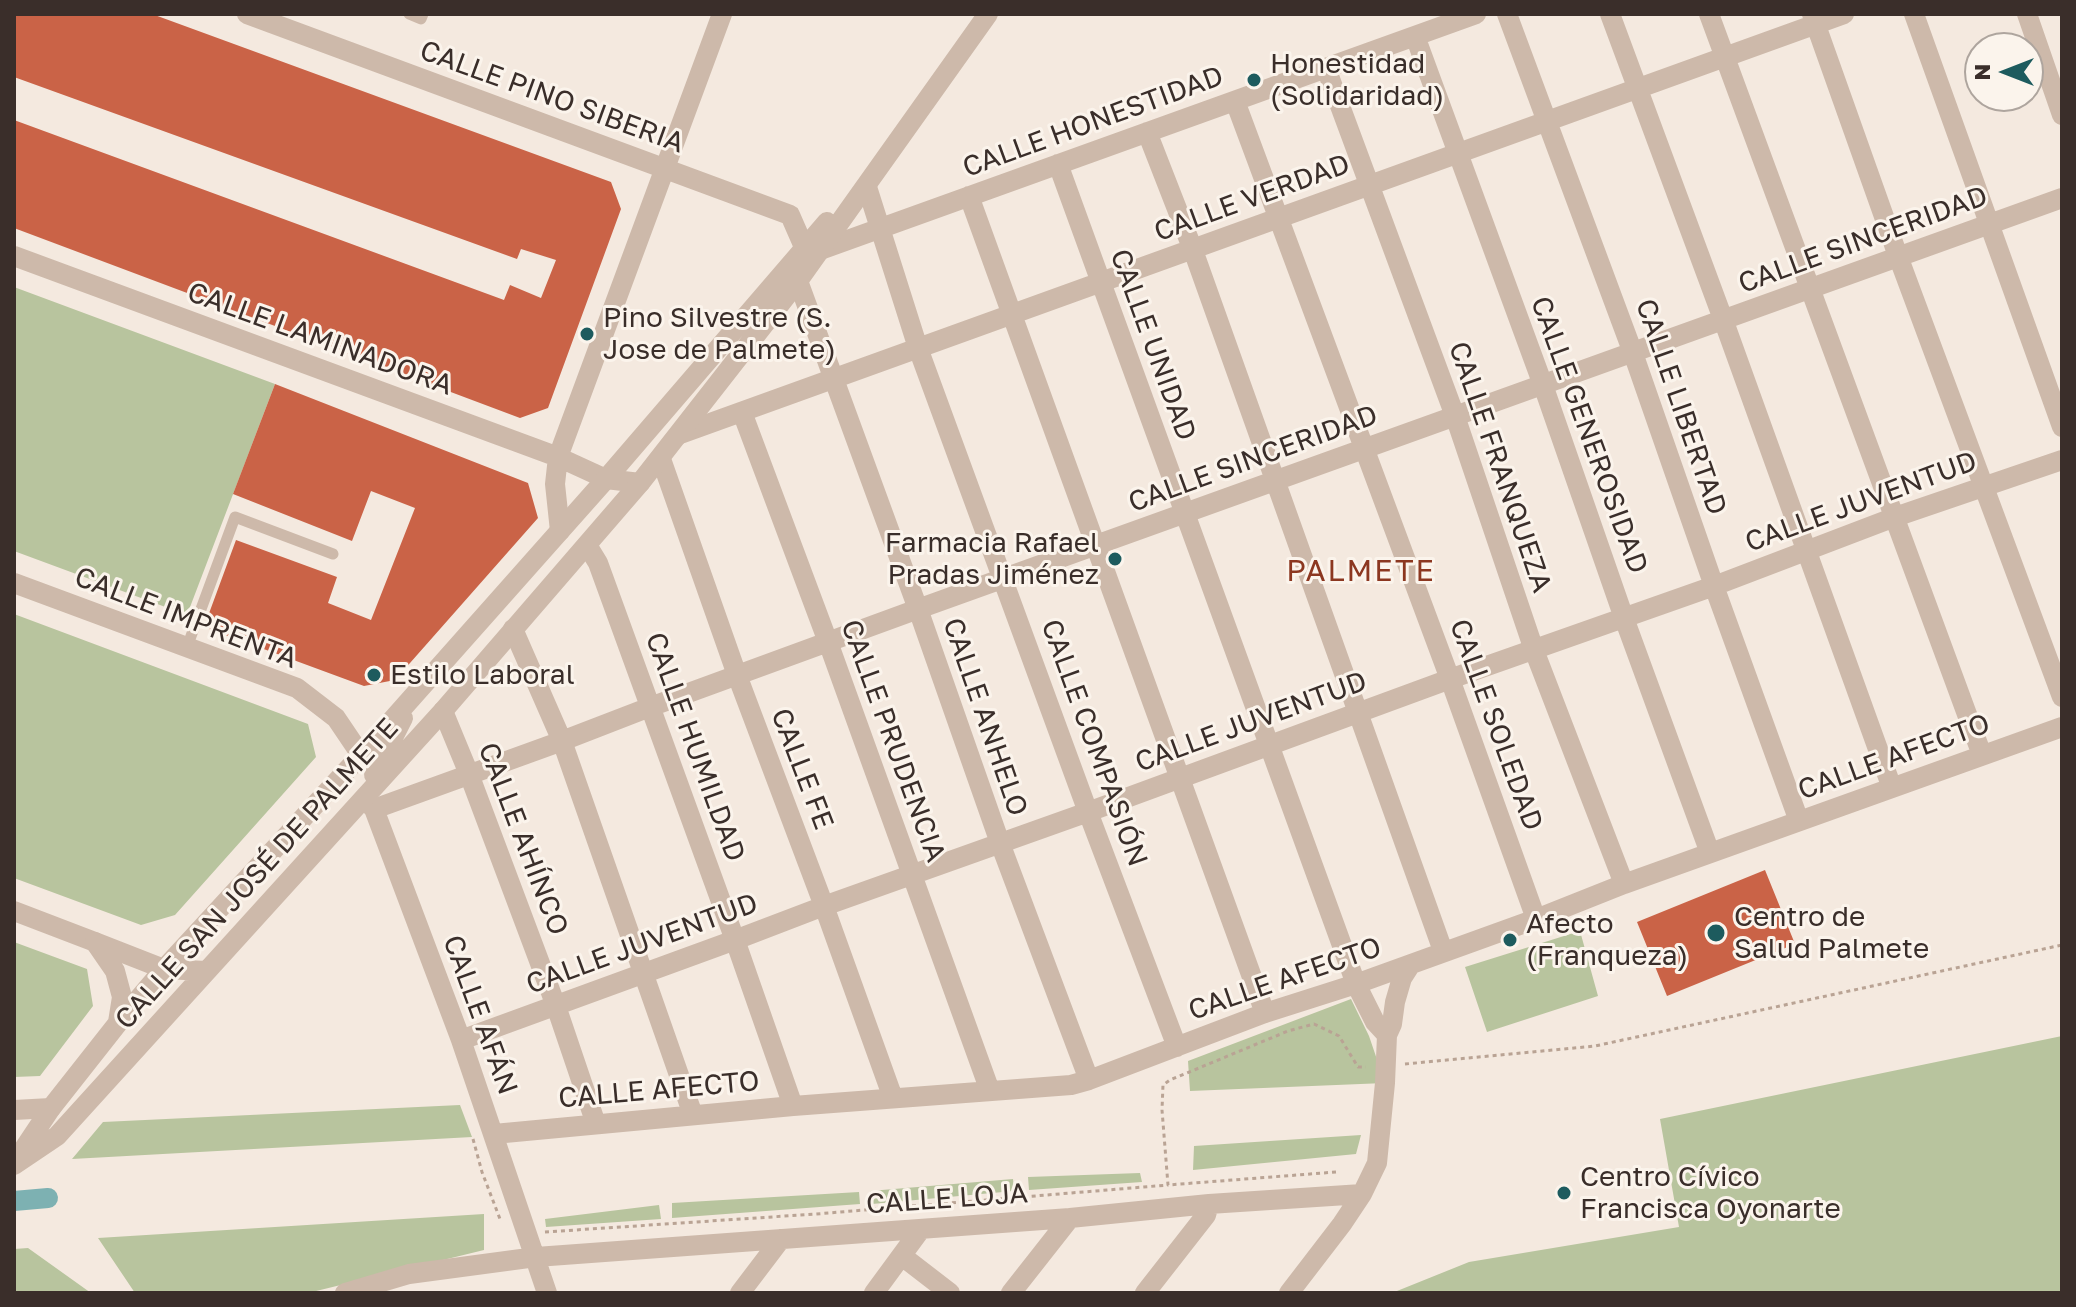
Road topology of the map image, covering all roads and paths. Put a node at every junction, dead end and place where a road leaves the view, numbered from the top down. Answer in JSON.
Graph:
{"nodes":[{"id":1,"x":247,"y":14,"type":"edge"},
{"id":2,"x":409,"y":14,"type":"edge"},
{"id":3,"x":423,"y":14,"type":"edge"},
{"id":4,"x":722,"y":14,"type":"edge"},
{"id":5,"x":988,"y":14,"type":"edge"},
{"id":6,"x":1476,"y":14,"type":"edge"},
{"id":7,"x":1507,"y":14,"type":"edge"},
{"id":8,"x":1610,"y":14,"type":"edge"},
{"id":9,"x":1709,"y":14,"type":"edge"},
{"id":10,"x":1844,"y":14,"type":"edge"},
{"id":11,"x":1914,"y":14,"type":"edge"},
{"id":12,"x":2027,"y":14,"type":"edge"},
{"id":13,"x":1813,"y":19,"type":"edge"},
{"id":14,"x":1415,"y":36,"type":"junction"},
{"id":15,"x":1725,"y":57,"type":"junction"},
{"id":16,"x":1326,"y":68,"type":"junction"},
{"id":17,"x":1638,"y":87,"type":"junction"},
{"id":18,"x":1235,"y":101,"type":"junction"},
{"id":19,"x":2062,"y":115,"type":"edge"},
{"id":20,"x":1547,"y":121,"type":"junction"},
{"id":21,"x":1147,"y":132,"type":"junction"},
{"id":22,"x":1457,"y":154,"type":"junction"},
{"id":23,"x":887,"y":157,"type":"junction"},
{"id":24,"x":1058,"y":164,"type":"junction"},
{"id":25,"x":665,"y":169,"type":"junction"},
{"id":26,"x":1368,"y":185,"type":"junction"},
{"id":27,"x":867,"y":187,"type":"junction"},
{"id":28,"x":969,"y":196,"type":"junction"},
{"id":29,"x":2062,"y":198,"type":"edge"},
{"id":30,"x":1278,"y":217,"type":"junction"},
{"id":31,"x":1989,"y":224,"type":"junction"},
{"id":32,"x":881,"y":228,"type":"junction"},
{"id":33,"x":812,"y":248,"type":"junction"},
{"id":34,"x":1193,"y":250,"type":"junction"},
{"id":35,"x":14,"y":256,"type":"edge"},
{"id":36,"x":1898,"y":256,"type":"junction"},
{"id":37,"x":798,"y":281,"type":"junction"},
{"id":38,"x":1100,"y":282,"type":"junction"},
{"id":39,"x":1810,"y":288,"type":"junction"},
{"id":40,"x":1011,"y":314,"type":"junction"},
{"id":41,"x":1723,"y":319,"type":"junction"},
{"id":42,"x":918,"y":348,"type":"junction"},
{"id":43,"x":1633,"y":353,"type":"junction"},
{"id":44,"x":833,"y":378,"type":"junction"},
{"id":45,"x":1543,"y":385,"type":"junction"},
{"id":46,"x":742,"y":412,"type":"junction"},
{"id":47,"x":1455,"y":416,"type":"junction"},
{"id":48,"x":2062,"y":427,"type":"edge"},
{"id":49,"x":680,"y":434,"type":"junction"},
{"id":50,"x":1364,"y":448,"type":"junction"},
{"id":51,"x":558,"y":457,"type":"junction"},
{"id":52,"x":661,"y":459,"type":"junction"},
{"id":53,"x":2062,"y":460,"type":"edge"},
{"id":54,"x":606,"y":479,"type":"junction"},
{"id":55,"x":1275,"y":480,"type":"junction"},
{"id":56,"x":640,"y":483,"type":"junction"},
{"id":57,"x":1985,"y":487,"type":"junction"},
{"id":58,"x":1184,"y":514,"type":"junction"},
{"id":59,"x":1895,"y":517,"type":"junction"},
{"id":60,"x":560,"y":531,"type":"junction"},
{"id":61,"x":587,"y":545,"type":"junction"},
{"id":62,"x":1095,"y":546,"type":"junction"},
{"id":63,"x":1807,"y":550,"type":"junction"},
{"id":64,"x":333,"y":554,"type":"dead end"},
{"id":65,"x":1003,"y":579,"type":"junction"},
{"id":66,"x":14,"y":583,"type":"edge"},
{"id":67,"x":1714,"y":586,"type":"junction"},
{"id":68,"x":918,"y":609,"type":"junction"},
{"id":69,"x":1624,"y":618,"type":"junction"},
{"id":70,"x":513,"y":629,"type":"junction"},
{"id":71,"x":828,"y":642,"type":"junction"},
{"id":72,"x":187,"y":647,"type":"junction"},
{"id":73,"x":1534,"y":650,"type":"junction"},
{"id":74,"x":737,"y":675,"type":"junction"},
{"id":75,"x":1450,"y":679,"type":"junction"},
{"id":76,"x":418,"y":690,"type":"junction"},
{"id":77,"x":2062,"y":697,"type":"edge"},
{"id":78,"x":650,"y":707,"type":"junction"},
{"id":79,"x":443,"y":711,"type":"junction"},
{"id":80,"x":1358,"y":713,"type":"junction"},
{"id":81,"x":2062,"y":727,"type":"edge"},
{"id":82,"x":562,"y":741,"type":"junction"},
{"id":83,"x":1270,"y":745,"type":"junction"},
{"id":84,"x":361,"y":755,"type":"junction"},
{"id":85,"x":1982,"y":755,"type":"junction"},
{"id":86,"x":469,"y":774,"type":"junction"},
{"id":87,"x":1179,"y":778,"type":"junction"},
{"id":88,"x":1892,"y":788,"type":"junction"},
{"id":89,"x":369,"y":803,"type":"junction"},
{"id":90,"x":1088,"y":812,"type":"junction"},
{"id":91,"x":1799,"y":821,"type":"junction"},
{"id":92,"x":1000,"y":843,"type":"junction"},
{"id":93,"x":1710,"y":853,"type":"junction"},
{"id":94,"x":912,"y":874,"type":"junction"},
{"id":95,"x":1624,"y":884,"type":"junction"},
{"id":96,"x":824,"y":906,"type":"junction"},
{"id":97,"x":14,"y":911,"type":"edge"},
{"id":98,"x":1536,"y":919,"type":"junction"},
{"id":99,"x":735,"y":940,"type":"junction"},
{"id":100,"x":95,"y":942,"type":"junction"},
{"id":101,"x":2062,"y":945,"type":"edge"},
{"id":102,"x":1443,"y":951,"type":"junction"},
{"id":103,"x":1411,"y":964,"type":"junction"},
{"id":104,"x":164,"y":969,"type":"junction"},
{"id":105,"x":206,"y":971,"type":"junction"},
{"id":106,"x":643,"y":973,"type":"junction"},
{"id":107,"x":1356,"y":984,"type":"junction"},
{"id":108,"x":556,"y":1006,"type":"junction"},
{"id":109,"x":1265,"y":1013,"type":"junction"},
{"id":110,"x":118,"y":1023,"type":"junction"},
{"id":111,"x":1387,"y":1035,"type":"junction"},
{"id":112,"x":461,"y":1040,"type":"junction"},
{"id":113,"x":1177,"y":1047,"type":"junction"},
{"id":114,"x":1386,"y":1066,"type":"junction"},
{"id":115,"x":1089,"y":1080,"type":"junction"},
{"id":116,"x":990,"y":1091,"type":"junction"},
{"id":117,"x":893,"y":1098,"type":"junction"},
{"id":118,"x":793,"y":1106,"type":"junction"},
{"id":119,"x":51,"y":1108,"type":"junction"},
{"id":120,"x":14,"y":1110,"type":"edge"},
{"id":121,"x":693,"y":1115,"type":"junction"},
{"id":122,"x":596,"y":1124,"type":"junction"},
{"id":123,"x":494,"y":1134,"type":"junction"},
{"id":124,"x":473,"y":1139,"type":"dead end"},
{"id":125,"x":14,"y":1164,"type":"edge"},
{"id":126,"x":1336,"y":1172,"type":"dead end"},
{"id":127,"x":1168,"y":1185,"type":"junction"},
{"id":128,"x":1362,"y":1194,"type":"junction"},
{"id":129,"x":1209,"y":1204,"type":"junction"},
{"id":130,"x":1070,"y":1218,"type":"junction"},
{"id":131,"x":921,"y":1229,"type":"junction"},
{"id":132,"x":528,"y":1233,"type":"junction"},
{"id":133,"x":781,"y":1239,"type":"junction"},
{"id":134,"x":902,"y":1256,"type":"junction"},
{"id":135,"x":536,"y":1257,"type":"junction"},
{"id":136,"x":549,"y":1292,"type":"edge"},
{"id":137,"x":345,"y":1293,"type":"edge"},
{"id":138,"x":740,"y":1293,"type":"edge"},
{"id":139,"x":874,"y":1293,"type":"edge"},
{"id":140,"x":950,"y":1293,"type":"edge"},
{"id":141,"x":1011,"y":1293,"type":"edge"},
{"id":142,"x":1145,"y":1293,"type":"edge"},
{"id":143,"x":1289,"y":1293,"type":"edge"}],
"edges":[{"from":1,"to":25,"type":"street","name":"CALLE PINO SIBERIA"},
{"from":2,"to":3,"type":"lane"},
{"from":4,"to":25,"type":"street"},
{"from":5,"to":23,"type":"street","name":"CALLE SAN JOSÉ DE PALMETE"},
{"from":6,"to":14,"type":"street","name":"CALLE HONESTIDAD"},
{"from":7,"to":20,"type":"street","name":"CALLE LIBERTAD"},
{"from":8,"to":17,"type":"street"},
{"from":9,"to":15,"type":"street"},
{"from":10,"to":13,"type":"street","name":"CALLE VERDAD"},
{"from":11,"to":31,"type":"street"},
{"from":12,"to":19,"type":"street"},
{"from":13,"to":15,"type":"street","name":"CALLE VERDAD"},
{"from":13,"to":36,"type":"street"},
{"from":14,"to":16,"type":"street","name":"CALLE HONESTIDAD"},
{"from":14,"to":22,"type":"street","name":"CALLE GENEROSIDAD"},
{"from":15,"to":17,"type":"street","name":"CALLE VERDAD"},
{"from":15,"to":39,"type":"street"},
{"from":16,"to":18,"type":"street","name":"CALLE HONESTIDAD"},
{"from":16,"to":26,"type":"street","name":"CALLE FRANQUEZA"},
{"from":17,"to":20,"type":"street","name":"CALLE VERDAD"},
{"from":17,"to":41,"type":"street"},
{"from":18,"to":21,"type":"street","name":"CALLE HONESTIDAD"},
{"from":18,"to":30,"type":"street","name":"CALLE SOLEDAD"},
{"from":20,"to":22,"type":"street","name":"CALLE VERDAD"},
{"from":20,"to":43,"type":"street","name":"CALLE LIBERTAD"},
{"from":21,"to":24,"type":"street","name":"CALLE HONESTIDAD"},
{"from":21,"to":34,"type":"street"},
{"from":22,"to":26,"type":"street","name":"CALLE VERDAD"},
{"from":22,"to":45,"type":"street","name":"CALLE GENEROSIDAD"},
{"from":23,"to":27,"type":"street","name":"CALLE SAN JOSÉ DE PALMETE"},
{"from":23,"to":33,"type":"street","name":"CALLE SAN JOSÉ DE PALMETE"},
{"from":24,"to":28,"type":"street","name":"CALLE HONESTIDAD"},
{"from":24,"to":38,"type":"street","name":"CALLE UNIDAD"},
{"from":25,"to":33,"type":"street","name":"CALLE PINO SIBERIA"},
{"from":25,"to":51,"type":"street"},
{"from":26,"to":30,"type":"street","name":"CALLE VERDAD"},
{"from":26,"to":47,"type":"street","name":"CALLE FRANQUEZA"},
{"from":27,"to":32,"type":"street","name":"CALLE COMPASIÓN"},
{"from":27,"to":33,"type":"street","name":"CALLE SAN JOSÉ DE PALMETE"},
{"from":28,"to":32,"type":"street","name":"CALLE HONESTIDAD"},
{"from":28,"to":40,"type":"street"},
{"from":29,"to":31,"type":"street","name":"CALLE SINCERIDAD"},
{"from":30,"to":34,"type":"street","name":"CALLE VERDAD"},
{"from":30,"to":50,"type":"street","name":"CALLE SOLEDAD"},
{"from":31,"to":36,"type":"street","name":"CALLE SINCERIDAD"},
{"from":31,"to":48,"type":"street"},
{"from":32,"to":33,"type":"street","name":"CALLE HONESTIDAD"},
{"from":32,"to":42,"type":"street","name":"CALLE COMPASIÓN"},
{"from":33,"to":37,"type":"street","name":"CALLE SAN JOSÉ DE PALMETE"},
{"from":33,"to":54,"type":"street","name":"CALLE SAN JOSÉ DE PALMETE"},
{"from":34,"to":38,"type":"street","name":"CALLE VERDAD"},
{"from":34,"to":55,"type":"street"},
{"from":35,"to":51,"type":"street","name":"CALLE LAMINADORA"},
{"from":36,"to":39,"type":"street","name":"CALLE SINCERIDAD"},
{"from":36,"to":57,"type":"street"},
{"from":37,"to":44,"type":"street","name":"CALLE ANHELO"},
{"from":37,"to":49,"type":"street","name":"CALLE SAN JOSÉ DE PALMETE"},
{"from":38,"to":40,"type":"street","name":"CALLE VERDAD"},
{"from":38,"to":58,"type":"street","name":"CALLE UNIDAD"},
{"from":39,"to":41,"type":"street","name":"CALLE SINCERIDAD"},
{"from":39,"to":59,"type":"street"},
{"from":40,"to":42,"type":"street","name":"CALLE VERDAD"},
{"from":40,"to":62,"type":"street"},
{"from":41,"to":43,"type":"street","name":"CALLE SINCERIDAD"},
{"from":41,"to":63,"type":"street"},
{"from":42,"to":44,"type":"street","name":"CALLE VERDAD"},
{"from":42,"to":65,"type":"street","name":"CALLE COMPASIÓN"},
{"from":43,"to":45,"type":"street","name":"CALLE SINCERIDAD"},
{"from":43,"to":67,"type":"street","name":"CALLE LIBERTAD"},
{"from":44,"to":46,"type":"street","name":"CALLE VERDAD"},
{"from":44,"to":68,"type":"street","name":"CALLE ANHELO"},
{"from":45,"to":47,"type":"street","name":"CALLE SINCERIDAD"},
{"from":45,"to":69,"type":"street","name":"CALLE GENEROSIDAD"},
{"from":46,"to":49,"type":"street","name":"CALLE VERDAD"},
{"from":46,"to":71,"type":"street","name":"CALLE PRUDENCIA"},
{"from":47,"to":50,"type":"street","name":"CALLE SINCERIDAD"},
{"from":47,"to":73,"type":"street","name":"CALLE FRANQUEZA"},
{"from":49,"to":52,"type":"street","name":"CALLE SAN JOSÉ DE PALMETE"},
{"from":50,"to":55,"type":"street","name":"CALLE SINCERIDAD"},
{"from":50,"to":75,"type":"street","name":"CALLE SOLEDAD"},
{"from":51,"to":54,"type":"street","name":"CALLE LAMINADORA"},
{"from":51,"to":60,"type":"street"},
{"from":52,"to":56,"type":"street","name":"CALLE SAN JOSÉ DE PALMETE"},
{"from":52,"to":74,"type":"street","name":"CALLE FE"},
{"from":53,"to":57,"type":"street","name":"CALLE JUVENTUD"},
{"from":54,"to":56,"type":"street","name":"CALLE LAMINADORA"},
{"from":54,"to":60,"type":"street","name":"CALLE SAN JOSÉ DE PALMETE"},
{"from":55,"to":58,"type":"street","name":"CALLE SINCERIDAD"},
{"from":55,"to":80,"type":"street"},
{"from":56,"to":61,"type":"street","name":"CALLE SAN JOSÉ DE PALMETE"},
{"from":57,"to":59,"type":"street","name":"CALLE JUVENTUD"},
{"from":57,"to":77,"type":"street"},
{"from":58,"to":62,"type":"street","name":"CALLE SINCERIDAD"},
{"from":58,"to":83,"type":"street","name":"CALLE UNIDAD"},
{"from":59,"to":63,"type":"street","name":"CALLE JUVENTUD"},
{"from":59,"to":85,"type":"street"},
{"from":60,"to":76,"type":"street","name":"CALLE SAN JOSÉ DE PALMETE"},
{"from":61,"to":70,"type":"street","name":"CALLE SAN JOSÉ DE PALMETE"},
{"from":61,"to":78,"type":"street","name":"CALLE HUMILDAD"},
{"from":62,"to":65,"type":"street","name":"CALLE SINCERIDAD"},
{"from":62,"to":87,"type":"street"},
{"from":63,"to":67,"type":"street","name":"CALLE JUVENTUD"},
{"from":63,"to":88,"type":"street"},
{"from":64,"to":72,"type":"lane"},
{"from":65,"to":68,"type":"street","name":"CALLE SINCERIDAD"},
{"from":65,"to":90,"type":"street","name":"CALLE COMPASIÓN"},
{"from":66,"to":72,"type":"street","name":"CALLE IMPRENTA"},
{"from":67,"to":69,"type":"street","name":"CALLE JUVENTUD"},
{"from":67,"to":91,"type":"street","name":"CALLE LIBERTAD"},
{"from":68,"to":71,"type":"street","name":"CALLE SINCERIDAD"},
{"from":68,"to":92,"type":"street","name":"CALLE ANHELO"},
{"from":69,"to":73,"type":"street","name":"CALLE JUVENTUD"},
{"from":69,"to":93,"type":"street","name":"CALLE GENEROSIDAD"},
{"from":70,"to":79,"type":"street","name":"CALLE SAN JOSÉ DE PALMETE"},
{"from":70,"to":82,"type":"street"},
{"from":71,"to":74,"type":"street","name":"CALLE SINCERIDAD"},
{"from":71,"to":94,"type":"street","name":"CALLE PRUDENCIA"},
{"from":72,"to":84,"type":"street","name":"CALLE IMPRENTA"},
{"from":73,"to":75,"type":"street","name":"CALLE JUVENTUD"},
{"from":73,"to":95,"type":"street","name":"CALLE FRANQUEZA"},
{"from":74,"to":78,"type":"street","name":"CALLE SINCERIDAD"},
{"from":74,"to":96,"type":"street","name":"CALLE FE"},
{"from":75,"to":80,"type":"street","name":"CALLE JUVENTUD"},
{"from":75,"to":98,"type":"street","name":"CALLE SOLEDAD"},
{"from":76,"to":84,"type":"street","name":"CALLE SAN JOSÉ DE PALMETE"},
{"from":76,"to":89,"type":"street"},
{"from":78,"to":82,"type":"street","name":"CALLE SINCERIDAD"},
{"from":78,"to":99,"type":"street","name":"CALLE HUMILDAD"},
{"from":79,"to":86,"type":"street","name":"CALLE AHÍNCO"},
{"from":79,"to":89,"type":"street","name":"CALLE SAN JOSÉ DE PALMETE"},
{"from":80,"to":83,"type":"street","name":"CALLE JUVENTUD"},
{"from":80,"to":102,"type":"street"},
{"from":81,"to":85,"type":"street","name":"CALLE AFECTO"},
{"from":82,"to":86,"type":"street","name":"CALLE SINCERIDAD"},
{"from":82,"to":106,"type":"street"},
{"from":83,"to":87,"type":"street","name":"CALLE JUVENTUD"},
{"from":83,"to":107,"type":"street","name":"CALLE UNIDAD"},
{"from":84,"to":89,"type":"street","name":"CALLE AFÁN"},
{"from":84,"to":104,"type":"street","name":"CALLE SAN JOSÉ DE PALMETE"},
{"from":85,"to":88,"type":"street","name":"CALLE AFECTO"},
{"from":86,"to":89,"type":"street","name":"CALLE SINCERIDAD"},
{"from":86,"to":108,"type":"street","name":"CALLE AHÍNCO"},
{"from":87,"to":90,"type":"street","name":"CALLE JUVENTUD"},
{"from":87,"to":109,"type":"street"},
{"from":88,"to":91,"type":"street","name":"CALLE AFECTO"},
{"from":89,"to":105,"type":"street","name":"CALLE SAN JOSÉ DE PALMETE"},
{"from":89,"to":112,"type":"street","name":"CALLE AFÁN"},
{"from":90,"to":92,"type":"street","name":"CALLE JUVENTUD"},
{"from":90,"to":113,"type":"street","name":"CALLE COMPASIÓN"},
{"from":91,"to":93,"type":"street","name":"CALLE AFECTO"},
{"from":92,"to":94,"type":"street","name":"CALLE JUVENTUD"},
{"from":92,"to":115,"type":"street","name":"CALLE ANHELO"},
{"from":93,"to":95,"type":"street","name":"CALLE AFECTO"},
{"from":94,"to":96,"type":"street","name":"CALLE JUVENTUD"},
{"from":94,"to":116,"type":"street","name":"CALLE PRUDENCIA"},
{"from":95,"to":98,"type":"street","name":"CALLE AFECTO"},
{"from":96,"to":99,"type":"street","name":"CALLE JUVENTUD"},
{"from":96,"to":117,"type":"street","name":"CALLE FE"},
{"from":97,"to":100,"type":"street"},
{"from":98,"to":102,"type":"street","name":"CALLE AFECTO"},
{"from":99,"to":106,"type":"street","name":"CALLE JUVENTUD"},
{"from":99,"to":118,"type":"street","name":"CALLE HUMILDAD"},
{"from":100,"to":104,"type":"street"},
{"from":100,"to":110,"type":"street"},
{"from":101,"to":114,"type":"path"},
{"from":102,"to":103,"type":"street","name":"CALLE AFECTO"},
{"from":103,"to":107,"type":"street","name":"CALLE AFECTO"},
{"from":103,"to":111,"type":"street"},
{"from":104,"to":105,"type":"street"},
{"from":104,"to":110,"type":"street","name":"CALLE SAN JOSÉ DE PALMETE"},
{"from":105,"to":125,"type":"street","name":"CALLE SAN JOSÉ DE PALMETE"},
{"from":106,"to":108,"type":"street","name":"CALLE JUVENTUD"},
{"from":106,"to":121,"type":"street"},
{"from":107,"to":109,"type":"street","name":"CALLE AFECTO"},
{"from":107,"to":111,"type":"street","name":"CALLE UNIDAD"},
{"from":108,"to":112,"type":"street","name":"CALLE JUVENTUD"},
{"from":108,"to":122,"type":"street","name":"CALLE AHÍNCO"},
{"from":109,"to":113,"type":"street","name":"CALLE AFECTO"},
{"from":110,"to":119,"type":"street","name":"CALLE SAN JOSÉ DE PALMETE"},
{"from":111,"to":114,"type":"street"},
{"from":112,"to":123,"type":"street","name":"CALLE AFÁN"},
{"from":113,"to":115,"type":"street","name":"CALLE AFECTO"},
{"from":114,"to":127,"type":"path"},
{"from":114,"to":128,"type":"street"},
{"from":115,"to":116,"type":"street","name":"CALLE AFECTO"},
{"from":116,"to":117,"type":"street","name":"CALLE AFECTO"},
{"from":117,"to":118,"type":"street","name":"CALLE AFECTO"},
{"from":118,"to":121,"type":"street","name":"CALLE AFECTO"},
{"from":119,"to":120,"type":"street"},
{"from":119,"to":125,"type":"street","name":"CALLE SAN JOSÉ DE PALMETE"},
{"from":121,"to":122,"type":"street","name":"CALLE AFECTO"},
{"from":122,"to":123,"type":"street","name":"CALLE AFECTO"},
{"from":123,"to":132,"type":"street","name":"CALLE AFÁN"},
{"from":124,"to":132,"type":"path"},
{"from":126,"to":127,"type":"path"},
{"from":127,"to":132,"type":"path"},
{"from":128,"to":129,"type":"street","name":"CALLE LOJA"},
{"from":128,"to":143,"type":"street"},
{"from":129,"to":130,"type":"street","name":"CALLE LOJA"},
{"from":129,"to":142,"type":"street"},
{"from":130,"to":131,"type":"street","name":"CALLE LOJA"},
{"from":130,"to":141,"type":"street"},
{"from":131,"to":133,"type":"street","name":"CALLE LOJA"},
{"from":131,"to":134,"type":"street"},
{"from":132,"to":135,"type":"street","name":"CALLE AFÁN"},
{"from":133,"to":135,"type":"street","name":"CALLE LOJA"},
{"from":133,"to":138,"type":"street"},
{"from":134,"to":139,"type":"street"},
{"from":134,"to":140,"type":"street"},
{"from":135,"to":136,"type":"street","name":"CALLE AFÁN"},
{"from":135,"to":137,"type":"street","name":"CALLE LOJA"}]}
